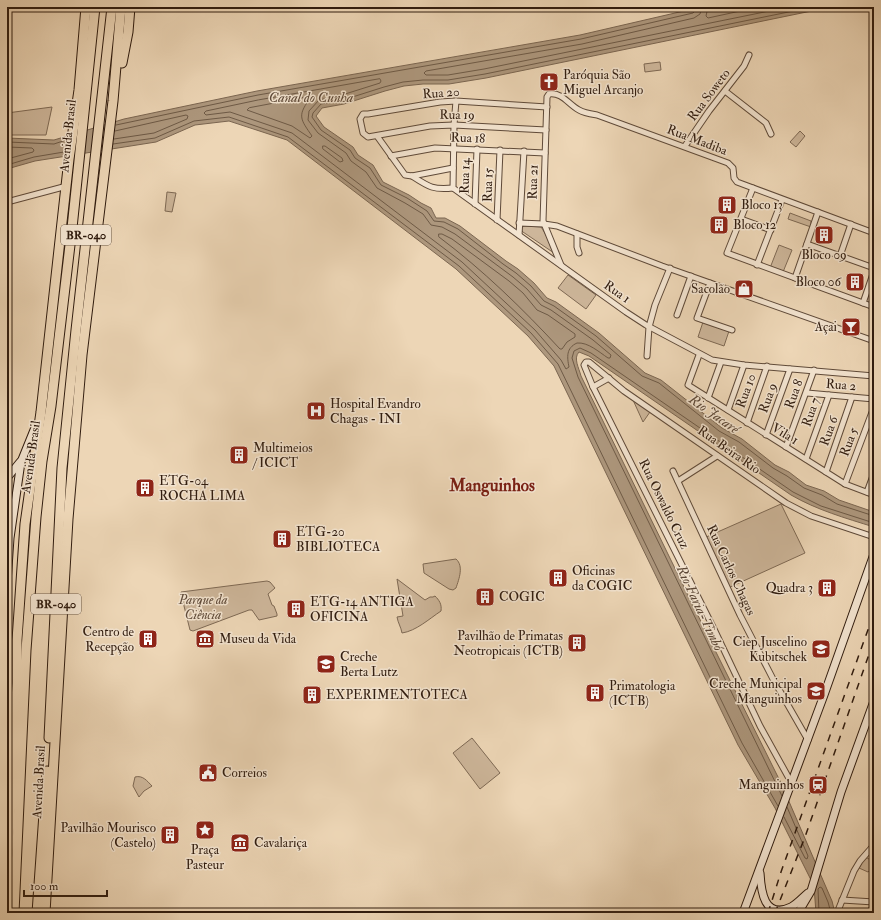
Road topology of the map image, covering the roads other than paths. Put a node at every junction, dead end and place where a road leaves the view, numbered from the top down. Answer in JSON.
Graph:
{"nodes":[{"id":1,"x":86,"y":7,"type":"edge"},
{"id":2,"x":95,"y":7,"type":"edge"},
{"id":3,"x":112,"y":7,"type":"edge"},
{"id":4,"x":121,"y":7,"type":"edge"},
{"id":5,"x":130,"y":7,"type":"edge"},
{"id":6,"x":749,"y":55,"type":"dead end"},
{"id":7,"x":725,"y":91,"type":"junction"},
{"id":8,"x":548,"y":95,"type":"joint"},
{"id":9,"x":81,"y":99,"type":"junction"},
{"id":10,"x":113,"y":101,"type":"junction"},
{"id":11,"x":456,"y":101,"type":"junction"},
{"id":12,"x":547,"y":107,"type":"junction"},
{"id":13,"x":454,"y":125,"type":"junction"},
{"id":14,"x":546,"y":130,"type":"junction"},
{"id":15,"x":771,"y":134,"type":"dead end"},
{"id":16,"x":377,"y":136,"type":"junction"},
{"id":17,"x":368,"y":137,"type":"joint"},
{"id":18,"x":686,"y":146,"type":"junction"},
{"id":19,"x":454,"y":148,"type":"junction"},
{"id":20,"x":477,"y":149,"type":"junction"},
{"id":21,"x":500,"y":150,"type":"junction"},
{"id":22,"x":524,"y":151,"type":"junction"},
{"id":23,"x":545,"y":153,"type":"junction"},
{"id":24,"x":391,"y":156,"type":"junction"},
{"id":25,"x":453,"y":168,"type":"junction"},
{"id":26,"x":412,"y":176,"type":"junction"},
{"id":27,"x":67,"y":186,"type":"junction"},
{"id":28,"x":453,"y":188,"type":"junction"},
{"id":29,"x":753,"y":188,"type":"junction"},
{"id":30,"x":782,"y":200,"type":"junction"},
{"id":31,"x":7,"y":202,"type":"edge"},
{"id":32,"x":475,"y":204,"type":"junction"},
{"id":33,"x":818,"y":212,"type":"junction"},
{"id":34,"x":741,"y":219,"type":"junction"},
{"id":35,"x":497,"y":220,"type":"junction"},
{"id":36,"x":519,"y":223,"type":"junction"},
{"id":37,"x":544,"y":224,"type":"junction"},
{"id":38,"x":851,"y":224,"type":"junction"},
{"id":39,"x":770,"y":230,"type":"junction"},
{"id":40,"x":874,"y":233,"type":"edge"},
{"id":41,"x":577,"y":234,"type":"junction"},
{"id":42,"x":519,"y":235,"type":"junction"},
{"id":43,"x":807,"y":244,"type":"junction"},
{"id":44,"x":579,"y":253,"type":"dead end"},
{"id":45,"x":840,"y":256,"type":"junction"},
{"id":46,"x":757,"y":264,"type":"junction"},
{"id":47,"x":562,"y":266,"type":"junction"},
{"id":48,"x":670,"y":268,"type":"junction"},
{"id":49,"x":874,"y":270,"type":"edge"},
{"id":50,"x":691,"y":276,"type":"junction"},
{"id":51,"x":795,"y":278,"type":"junction"},
{"id":52,"x":710,"y":283,"type":"junction"},
{"id":53,"x":863,"y":303,"type":"junction"},
{"id":54,"x":874,"y":307,"type":"edge"},
{"id":55,"x":677,"y":315,"type":"dead end"},
{"id":56,"x":649,"y":327,"type":"junction"},
{"id":57,"x":732,"y":330,"type":"dead end"},
{"id":58,"x":874,"y":341,"type":"edge"},
{"id":59,"x":699,"y":354,"type":"junction"},
{"id":60,"x":646,"y":356,"type":"dead end"},
{"id":61,"x":721,"y":362,"type":"junction"},
{"id":62,"x":584,"y":363,"type":"joint"},
{"id":63,"x":744,"y":364,"type":"junction"},
{"id":64,"x":767,"y":366,"type":"junction"},
{"id":65,"x":790,"y":369,"type":"junction"},
{"id":66,"x":814,"y":370,"type":"junction"},
{"id":67,"x":874,"y":376,"type":"edge"},
{"id":68,"x":609,"y":378,"type":"junction"},
{"id":69,"x":594,"y":387,"type":"junction"},
{"id":70,"x":807,"y":393,"type":"junction"},
{"id":71,"x":829,"y":395,"type":"junction"},
{"id":72,"x":852,"y":397,"type":"junction"},
{"id":73,"x":708,"y":398,"type":"junction"},
{"id":74,"x":874,"y":399,"type":"edge"},
{"id":75,"x":874,"y":407,"type":"edge"},
{"id":76,"x":728,"y":410,"type":"junction"},
{"id":77,"x":41,"y":412,"type":"junction"},
{"id":78,"x":746,"y":423,"type":"junction"},
{"id":79,"x":766,"y":435,"type":"junction"},
{"id":80,"x":786,"y":447,"type":"junction"},
{"id":81,"x":718,"y":456,"type":"junction"},
{"id":82,"x":806,"y":459,"type":"junction"},
{"id":83,"x":20,"y":462,"type":"junction"},
{"id":84,"x":673,"y":471,"type":"dead end"},
{"id":85,"x":826,"y":472,"type":"junction"},
{"id":86,"x":874,"y":473,"type":"edge"},
{"id":87,"x":7,"y":478,"type":"edge"},
{"id":88,"x":678,"y":481,"type":"junction"},
{"id":89,"x":845,"y":484,"type":"junction"},
{"id":90,"x":867,"y":492,"type":"junction"},
{"id":91,"x":874,"y":495,"type":"edge"},
{"id":92,"x":9,"y":536,"type":"edge"},
{"id":93,"x":874,"y":537,"type":"edge"},
{"id":94,"x":874,"y":554,"type":"edge"},
{"id":95,"x":7,"y":583,"type":"edge"},
{"id":96,"x":30,"y":591,"type":"junction"},
{"id":97,"x":17,"y":640,"type":"junction"},
{"id":98,"x":874,"y":701,"type":"edge"},
{"id":99,"x":808,"y":740,"type":"junction"},
{"id":100,"x":791,"y":782,"type":"junction"},
{"id":101,"x":874,"y":847,"type":"edge"},
{"id":102,"x":760,"y":869,"type":"junction"},
{"id":103,"x":7,"y":876,"type":"edge"},
{"id":104,"x":812,"y":888,"type":"junction"},
{"id":105,"x":842,"y":900,"type":"junction"},
{"id":106,"x":874,"y":903,"type":"edge"},
{"id":107,"x":14,"y":913,"type":"edge"},
{"id":108,"x":37,"y":913,"type":"edge"},
{"id":109,"x":45,"y":913,"type":"edge"},
{"id":110,"x":743,"y":913,"type":"edge"},
{"id":111,"x":798,"y":913,"type":"edge"},
{"id":112,"x":837,"y":913,"type":"edge"},
{"id":113,"x":870,"y":913,"type":"edge"}],
"edges":[{"from":1,"to":9,"type":"highway","name":"Avenida Brasil"},
{"from":2,"to":9,"type":"highway","name":"Avenida Brasil","number":"BR-040"},
{"from":3,"to":108,"type":"highway","name":"Avenida Brasil","number":"BR-040"},
{"from":4,"to":10,"type":"highway","name":"Avenida Brasil"},
{"from":5,"to":10,"type":"highway"},
{"from":6,"to":7,"type":"street","name":"Rua Soweto"},
{"from":7,"to":15,"type":"street"},
{"from":7,"to":18,"type":"street","name":"Rua Soweto"},
{"from":8,"to":12,"type":"street","name":"Rua 21"},
{"from":8,"to":18,"type":"street","name":"Rua Madiba"},
{"from":9,"to":27,"type":"highway","name":"Avenida Brasil"},
{"from":9,"to":96,"type":"highway","name":"Avenida Brasil","number":"BR-040"},
{"from":10,"to":109,"type":"highway","name":"Avenida Brasil"},
{"from":11,"to":12,"type":"street","name":"Rua 20"},
{"from":11,"to":13,"type":"street"},
{"from":11,"to":17,"type":"street","name":"Rua 20"},
{"from":12,"to":14,"type":"street","name":"Rua 21"},
{"from":13,"to":14,"type":"street","name":"Rua 19"},
{"from":13,"to":16,"type":"street","name":"Rua 19"},
{"from":13,"to":19,"type":"street"},
{"from":14,"to":23,"type":"street","name":"Rua 21"},
{"from":16,"to":17,"type":"street","name":"Rua 19"},
{"from":16,"to":24,"type":"street"},
{"from":18,"to":29,"type":"street","name":"Rua Madiba"},
{"from":19,"to":20,"type":"street","name":"Rua 18"},
{"from":19,"to":24,"type":"street","name":"Rua 18"},
{"from":19,"to":25,"type":"street"},
{"from":20,"to":21,"type":"street","name":"Rua 18"},
{"from":20,"to":32,"type":"street","name":"Rua 14"},
{"from":21,"to":22,"type":"street","name":"Rua 18"},
{"from":21,"to":35,"type":"street","name":"Rua 15"},
{"from":22,"to":23,"type":"street","name":"Rua 18"},
{"from":22,"to":36,"type":"street"},
{"from":23,"to":37,"type":"street","name":"Rua 21"},
{"from":24,"to":26,"type":"street"},
{"from":25,"to":26,"type":"street"},
{"from":25,"to":28,"type":"street"},
{"from":26,"to":28,"type":"street"},
{"from":27,"to":31,"type":"street"},
{"from":27,"to":77,"type":"highway","name":"Avenida Brasil"},
{"from":28,"to":32,"type":"street","name":"Rua 1"},
{"from":29,"to":30,"type":"street","name":"Rua Madiba"},
{"from":29,"to":34,"type":"street"},
{"from":30,"to":33,"type":"street","name":"Rua Madiba"},
{"from":30,"to":39,"type":"street"},
{"from":32,"to":35,"type":"street","name":"Rua 1"},
{"from":33,"to":38,"type":"street","name":"Rua Madiba"},
{"from":33,"to":43,"type":"street"},
{"from":34,"to":39,"type":"street"},
{"from":34,"to":46,"type":"street"},
{"from":35,"to":42,"type":"street","name":"Rua 1"},
{"from":36,"to":37,"type":"street"},
{"from":36,"to":42,"type":"street"},
{"from":37,"to":41,"type":"street"},
{"from":37,"to":47,"type":"street","name":"Rua 21"},
{"from":38,"to":40,"type":"street","name":"Rua Madiba"},
{"from":38,"to":45,"type":"street"},
{"from":39,"to":46,"type":"street"},
{"from":41,"to":44,"type":"street"},
{"from":41,"to":48,"type":"street"},
{"from":42,"to":47,"type":"street","name":"Rua 1"},
{"from":43,"to":45,"type":"street"},
{"from":43,"to":51,"type":"street"},
{"from":45,"to":49,"type":"street"},
{"from":46,"to":51,"type":"street"},
{"from":47,"to":56,"type":"street","name":"Rua 1"},
{"from":48,"to":50,"type":"street"},
{"from":48,"to":56,"type":"street"},
{"from":49,"to":53,"type":"street"},
{"from":50,"to":52,"type":"street"},
{"from":50,"to":55,"type":"street"},
{"from":51,"to":53,"type":"street"},
{"from":52,"to":57,"type":"street"},
{"from":52,"to":58,"type":"street"},
{"from":53,"to":54,"type":"street"},
{"from":56,"to":59,"type":"street","name":"Rua 1"},
{"from":56,"to":60,"type":"street"},
{"from":59,"to":61,"type":"street","name":"Rua 1"},
{"from":59,"to":73,"type":"street","name":"Vila 1"},
{"from":61,"to":63,"type":"street","name":"Rua 1"},
{"from":61,"to":73,"type":"street"},
{"from":62,"to":68,"type":"street","name":"Rua Beira Rio"},
{"from":62,"to":69,"type":"street","name":"Rua Oswaldo Cruz"},
{"from":63,"to":64,"type":"street","name":"Rua 1"},
{"from":63,"to":76,"type":"street"},
{"from":64,"to":65,"type":"street","name":"Rua 1"},
{"from":64,"to":78,"type":"street","name":"Rua 10"},
{"from":65,"to":66,"type":"street","name":"Rua 1"},
{"from":65,"to":79,"type":"street","name":"Rua 9"},
{"from":66,"to":67,"type":"street","name":"Rua 1"},
{"from":66,"to":70,"type":"street","name":"Rua 8"},
{"from":68,"to":69,"type":"street"},
{"from":68,"to":81,"type":"street","name":"Rua Beira Rio"},
{"from":69,"to":100,"type":"street","name":"Rua Oswaldo Cruz"},
{"from":70,"to":71,"type":"street","name":"Rua 2"},
{"from":70,"to":80,"type":"street","name":"Rua 8"},
{"from":71,"to":72,"type":"street","name":"Rua 2"},
{"from":71,"to":82,"type":"street","name":"Rua 7"},
{"from":72,"to":74,"type":"street","name":"Rua 2"},
{"from":72,"to":85,"type":"street","name":"Rua 6"},
{"from":73,"to":76,"type":"street","name":"Vila 1"},
{"from":75,"to":89,"type":"street","name":"Rua 5"},
{"from":76,"to":78,"type":"street","name":"Vila 1"},
{"from":77,"to":83,"type":"main road"},
{"from":77,"to":97,"type":"highway","name":"Avenida Brasil"},
{"from":78,"to":79,"type":"street","name":"Vila 1"},
{"from":79,"to":80,"type":"street","name":"Vila 1"},
{"from":80,"to":82,"type":"street","name":"Vila 1"},
{"from":81,"to":88,"type":"street"},
{"from":81,"to":93,"type":"street","name":"Rua Beira Rio"},
{"from":82,"to":85,"type":"street","name":"Vila 1"},
{"from":83,"to":87,"type":"main road"},
{"from":83,"to":92,"type":"main road"},
{"from":84,"to":88,"type":"street","name":"Rua Carlos Chagas"},
{"from":85,"to":89,"type":"street","name":"Vila 1"},
{"from":86,"to":90,"type":"street"},
{"from":88,"to":99,"type":"street","name":"Rua Carlos Chagas"},
{"from":89,"to":90,"type":"street","name":"Vila 1"},
{"from":90,"to":91,"type":"street","name":"Vila 1"},
{"from":92,"to":95,"type":"main road"},
{"from":94,"to":99,"type":"main road"},
{"from":96,"to":97,"type":"highway"},
{"from":96,"to":107,"type":"highway","name":"Avenida Brasil","number":"BR-040"},
{"from":97,"to":103,"type":"highway","name":"Avenida Brasil"},
{"from":98,"to":104,"type":"main road"},
{"from":99,"to":100,"type":"main road"},
{"from":100,"to":102,"type":"main road"},
{"from":101,"to":105,"type":"street"},
{"from":102,"to":104,"type":"main road"},
{"from":102,"to":110,"type":"main road"},
{"from":104,"to":111,"type":"main road"},
{"from":105,"to":106,"type":"street"},
{"from":105,"to":112,"type":"street"},
{"from":106,"to":113,"type":"street"}]}
